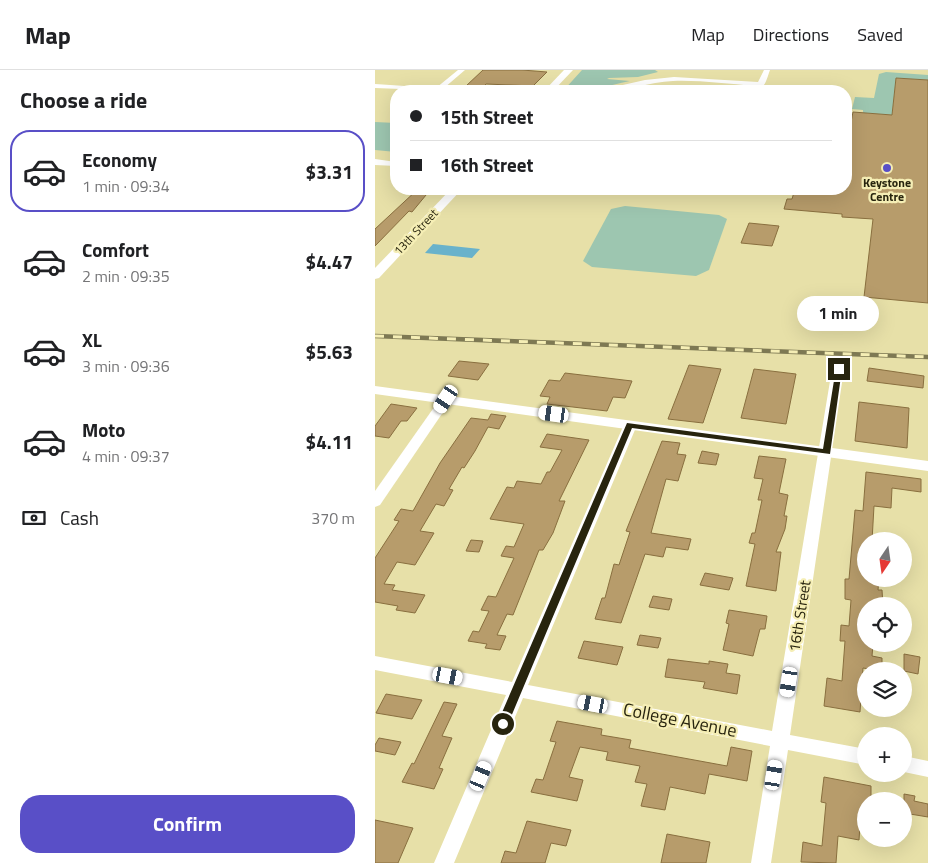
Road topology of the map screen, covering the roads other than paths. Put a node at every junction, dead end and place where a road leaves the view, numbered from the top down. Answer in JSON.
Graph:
{"nodes":[{"id":1,"x":461,"y":70,"type":"edge"},
{"id":2,"x":569,"y":70,"type":"edge"},
{"id":3,"x":767,"y":70,"type":"edge"},
{"id":4,"x":444,"y":85,"type":"edge"},
{"id":5,"x":554,"y":85,"type":"edge"},
{"id":6,"x":637,"y":85,"type":"edge"},
{"id":7,"x":663,"y":85,"type":"edge"},
{"id":8,"x":731,"y":85,"type":"edge"},
{"id":9,"x":747,"y":85,"type":"edge"},
{"id":10,"x":760,"y":85,"type":"edge"},
{"id":11,"x":375,"y":86,"type":"edge"},
{"id":12,"x":390,"y":87,"type":"edge"},
{"id":13,"x":375,"y":162,"type":"edge"},
{"id":14,"x":390,"y":163,"type":"edge"},
{"id":15,"x":451,"y":195,"type":"edge"},
{"id":16,"x":375,"y":275,"type":"edge"},
{"id":17,"x":839,"y":369,"type":"dead end"},
{"id":18,"x":375,"y":390,"type":"edge"},
{"id":19,"x":446,"y":399,"type":"junction"},
{"id":20,"x":630,"y":425,"type":"junction"},
{"id":21,"x":827,"y":452,"type":"junction"},
{"id":22,"x":928,"y":466,"type":"edge"},
{"id":23,"x":375,"y":502,"type":"edge"},
{"id":24,"x":375,"y":663,"type":"edge"},
{"id":25,"x":517,"y":689,"type":"junction"},
{"id":26,"x":780,"y":739,"type":"junction"},
{"id":27,"x":857,"y":755,"type":"edge"},
{"id":28,"x":912,"y":766,"type":"edge"},
{"id":29,"x":928,"y":769,"type":"edge"},
{"id":30,"x":444,"y":863,"type":"edge"},
{"id":31,"x":761,"y":863,"type":"edge"}],
"edges":[{"from":1,"to":4,"type":"street"},
{"from":2,"to":5,"type":"street"},
{"from":3,"to":10,"type":"street"},
{"from":6,"to":9,"type":"street"},
{"from":7,"to":8,"type":"street"},
{"from":11,"to":12,"type":"street"},
{"from":13,"to":14,"type":"street"},
{"from":15,"to":16,"type":"street","name":"13th Street"},
{"from":17,"to":21,"type":"street","name":"16th Street"},
{"from":18,"to":19,"type":"street"},
{"from":19,"to":20,"type":"street"},
{"from":19,"to":23,"type":"street"},
{"from":20,"to":21,"type":"street"},
{"from":20,"to":25,"type":"street"},
{"from":21,"to":22,"type":"street"},
{"from":21,"to":26,"type":"street","name":"16th Street"},
{"from":24,"to":25,"type":"street","name":"College Avenue"},
{"from":25,"to":26,"type":"street","name":"College Avenue"},
{"from":25,"to":30,"type":"street"},
{"from":26,"to":27,"type":"street","name":"College Avenue"},
{"from":26,"to":31,"type":"street","name":"16th Street"},
{"from":28,"to":29,"type":"street"}]}
